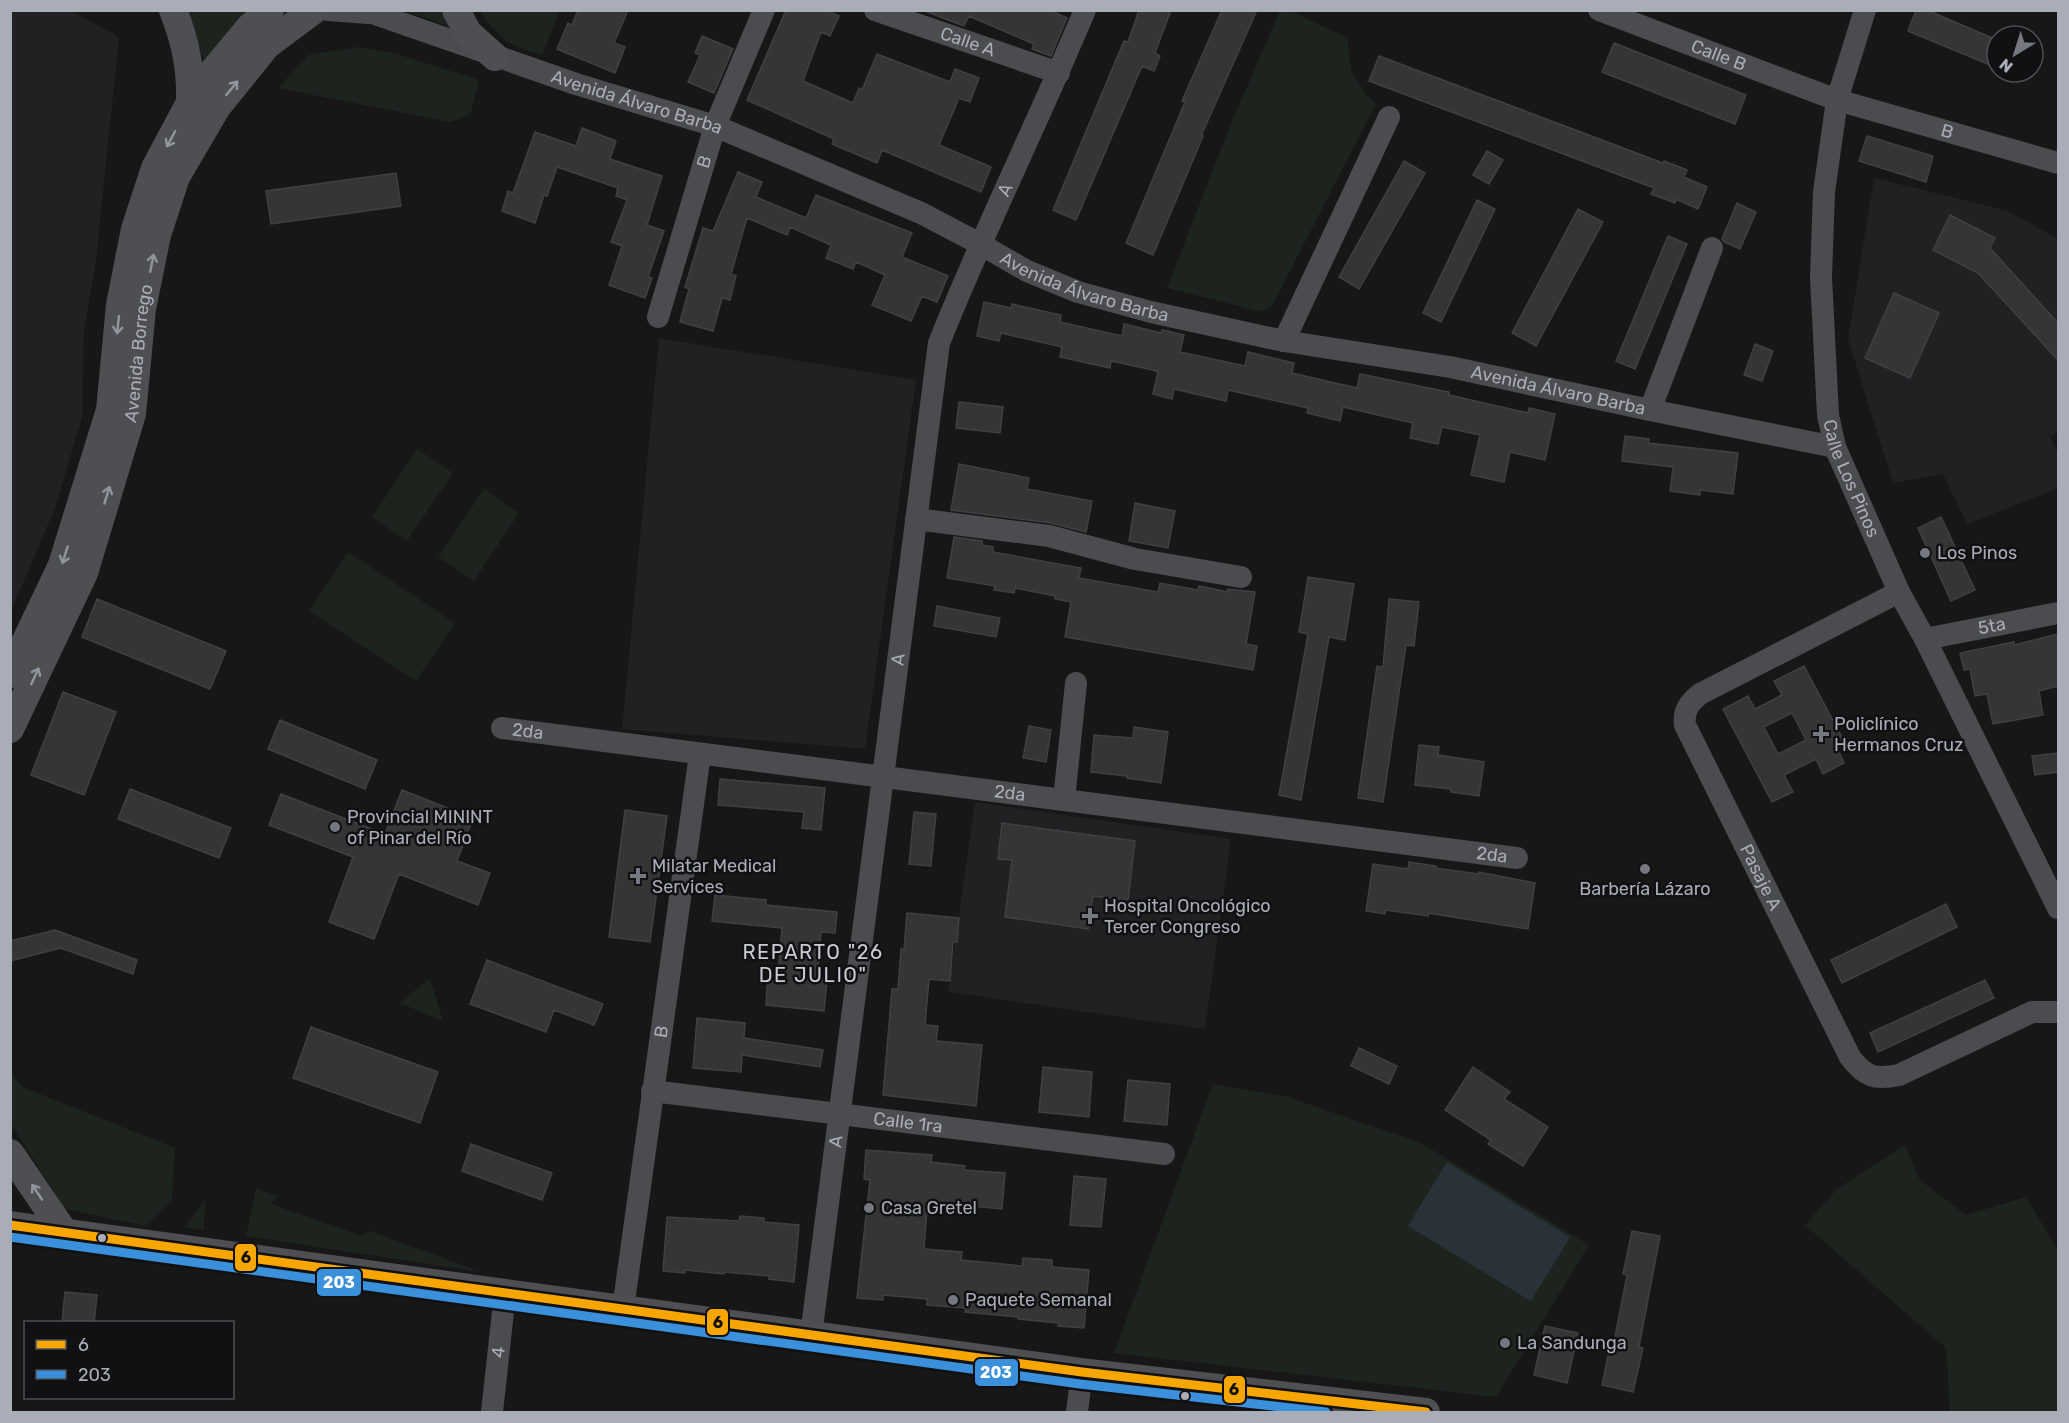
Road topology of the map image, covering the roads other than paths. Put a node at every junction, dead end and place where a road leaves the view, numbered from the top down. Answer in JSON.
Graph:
{"nodes":[{"id":1,"x":172,"y":10,"type":"edge"},
{"id":2,"x":270,"y":10,"type":"edge"},
{"id":3,"x":314,"y":10,"type":"edge"},
{"id":4,"x":328,"y":10,"type":"edge"},
{"id":5,"x":456,"y":10,"type":"edge"},
{"id":6,"x":764,"y":10,"type":"edge"},
{"id":7,"x":875,"y":10,"type":"edge"},
{"id":8,"x":1085,"y":10,"type":"edge"},
{"id":9,"x":1599,"y":10,"type":"edge"},
{"id":10,"x":1865,"y":10,"type":"edge"},
{"id":11,"x":366,"y":12,"type":"edge"},
{"id":12,"x":495,"y":57,"type":"junction"},
{"id":13,"x":1059,"y":73,"type":"junction"},
{"id":14,"x":1836,"y":100,"type":"junction"},
{"id":15,"x":189,"y":104,"type":"junction"},
{"id":16,"x":1389,"y":117,"type":"dead end"},
{"id":17,"x":715,"y":126,"type":"junction"},
{"id":18,"x":2058,"y":163,"type":"edge"},
{"id":19,"x":980,"y":244,"type":"junction"},
{"id":20,"x":1712,"y":248,"type":"dead end"},
{"id":21,"x":658,"y":317,"type":"dead end"},
{"id":22,"x":1284,"y":341,"type":"junction"},
{"id":23,"x":1650,"y":410,"type":"junction"},
{"id":24,"x":1835,"y":447,"type":"junction"},
{"id":25,"x":916,"y":519,"type":"junction"},
{"id":26,"x":1241,"y":576,"type":"dead end"},
{"id":27,"x":1899,"y":592,"type":"junction"},
{"id":28,"x":2058,"y":613,"type":"edge"},
{"id":29,"x":1925,"y":639,"type":"junction"},
{"id":30,"x":10,"y":674,"type":"edge"},
{"id":31,"x":1076,"y":683,"type":"dead end"},
{"id":32,"x":502,"y":728,"type":"dead end"},
{"id":33,"x":10,"y":729,"type":"edge"},
{"id":34,"x":700,"y":754,"type":"junction"},
{"id":35,"x":883,"y":777,"type":"junction"},
{"id":36,"x":1064,"y":800,"type":"junction"},
{"id":37,"x":1517,"y":858,"type":"dead end"},
{"id":38,"x":2058,"y":908,"type":"edge"},
{"id":39,"x":2058,"y":1012,"type":"edge"},
{"id":40,"x":652,"y":1091,"type":"junction"},
{"id":41,"x":841,"y":1115,"type":"junction"},
{"id":42,"x":10,"y":1152,"type":"edge"},
{"id":43,"x":1164,"y":1154,"type":"dead end"},
{"id":44,"x":10,"y":1225,"type":"edge"},
{"id":45,"x":64,"y":1232,"type":"junction"},
{"id":46,"x":505,"y":1293,"type":"junction"},
{"id":47,"x":623,"y":1309,"type":"junction"},
{"id":48,"x":811,"y":1335,"type":"junction"},
{"id":49,"x":1082,"y":1372,"type":"junction"},
{"id":50,"x":492,"y":1413,"type":"edge"},
{"id":51,"x":1077,"y":1413,"type":"edge"},
{"id":52,"x":1426,"y":1413,"type":"edge"}],
"edges":[{"from":1,"to":15,"type":"main road"},
{"from":2,"to":15,"type":"main road","name":"Avenida Borrego"},
{"from":33,"to":3,"type":"main road","name":"Avenida Borrego","one_way":true},
{"from":4,"to":11,"type":"street","name":"Avenida Álvaro Barba"},
{"from":5,"to":12,"type":"main road"},
{"from":6,"to":17,"type":"street","name":"B"},
{"from":7,"to":13,"type":"street","name":"Calle A"},
{"from":8,"to":13,"type":"street","name":"A"},
{"from":9,"to":14,"type":"street","name":"Calle B"},
{"from":10,"to":14,"type":"street","name":"Calle Los Pinos"},
{"from":11,"to":12,"type":"street","name":"Avenida Álvaro Barba"},
{"from":12,"to":17,"type":"street","name":"Avenida Álvaro Barba"},
{"from":13,"to":19,"type":"street","name":"A"},
{"from":14,"to":18,"type":"street","name":"B"},
{"from":14,"to":24,"type":"street","name":"Calle Los Pinos"},
{"from":15,"to":30,"type":"main road","name":"Avenida Borrego","one_way":true},
{"from":16,"to":22,"type":"street"},
{"from":17,"to":19,"type":"street","name":"Avenida Álvaro Barba"},
{"from":17,"to":21,"type":"street","name":"B"},
{"from":19,"to":22,"type":"street","name":"Avenida Álvaro Barba"},
{"from":19,"to":25,"type":"street","name":"A"},
{"from":20,"to":23,"type":"street"},
{"from":22,"to":23,"type":"street","name":"Avenida Álvaro Barba"},
{"from":23,"to":24,"type":"street","name":"Avenida Álvaro Barba"},
{"from":24,"to":27,"type":"street","name":"Calle Los Pinos"},
{"from":25,"to":26,"type":"street"},
{"from":25,"to":35,"type":"street","name":"A"},
{"from":27,"to":29,"type":"street","name":"Calle Los Pinos"},
{"from":27,"to":39,"type":"street","name":"Pasaje A"},
{"from":28,"to":29,"type":"street","name":"5ta"},
{"from":29,"to":38,"type":"street","name":"Calle Los Pinos"},
{"from":31,"to":36,"type":"street"},
{"from":32,"to":34,"type":"street","name":"2da"},
{"from":34,"to":35,"type":"street","name":"2da"},
{"from":34,"to":40,"type":"street","name":"B"},
{"from":35,"to":36,"type":"street","name":"2da"},
{"from":35,"to":41,"type":"street","name":"A"},
{"from":36,"to":37,"type":"street","name":"2da"},
{"from":40,"to":41,"type":"street","name":"Calle 1ra"},
{"from":40,"to":47,"type":"street","name":"B"},
{"from":41,"to":43,"type":"street","name":"Calle 1ra"},
{"from":41,"to":48,"type":"street","name":"A"},
{"from":45,"to":42,"type":"main road","one_way":true},
{"from":44,"to":45,"type":"main road"},
{"from":45,"to":46,"type":"main road"},
{"from":46,"to":47,"type":"main road"},
{"from":46,"to":50,"type":"street","name":"4"},
{"from":47,"to":48,"type":"main road"},
{"from":48,"to":49,"type":"main road"},
{"from":49,"to":51,"type":"street"},
{"from":49,"to":52,"type":"main road"}]}
